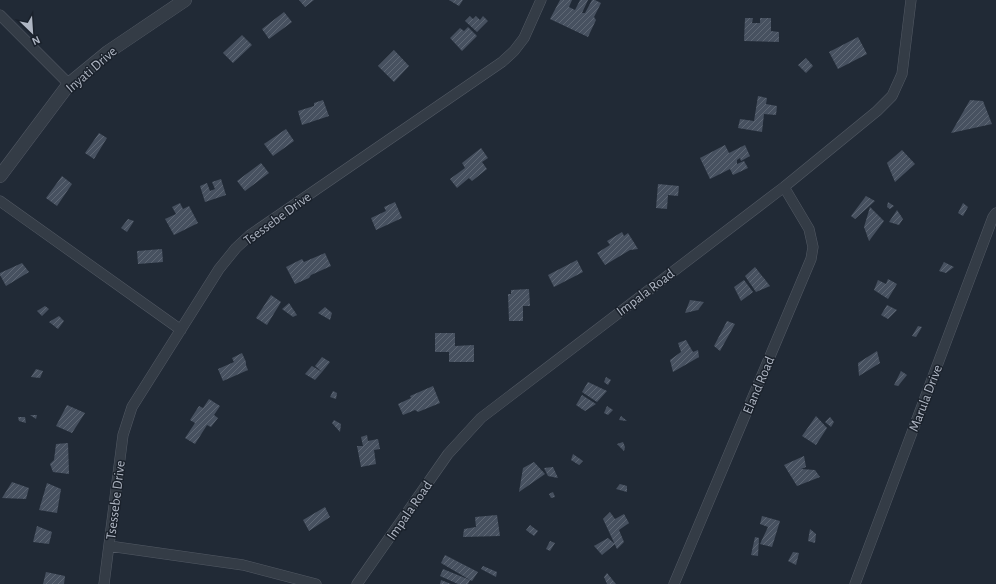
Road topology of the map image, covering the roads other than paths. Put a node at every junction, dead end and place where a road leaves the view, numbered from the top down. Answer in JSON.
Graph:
{"nodes":[{"id":1,"x":185,"y":0,"type":"edge"},
{"id":2,"x":541,"y":0,"type":"edge"},
{"id":3,"x":911,"y":0,"type":"edge"},
{"id":4,"x":0,"y":15,"type":"edge"},
{"id":5,"x":69,"y":84,"type":"junction"},
{"id":6,"x":0,"y":176,"type":"edge"},
{"id":7,"x":784,"y":187,"type":"junction"},
{"id":8,"x":0,"y":201,"type":"edge"},
{"id":9,"x":996,"y":213,"type":"edge"},
{"id":10,"x":181,"y":330,"type":"junction"},
{"id":11,"x":109,"y":546,"type":"junction"},
{"id":12,"x":104,"y":584,"type":"edge"},
{"id":13,"x":316,"y":584,"type":"edge"},
{"id":14,"x":357,"y":584,"type":"edge"},
{"id":15,"x":674,"y":584,"type":"edge"},
{"id":16,"x":855,"y":584,"type":"edge"}],
"edges":[{"from":1,"to":5,"type":"street","name":"Inyati Drive"},
{"from":2,"to":10,"type":"street","name":"Tsessebe Drive"},
{"from":3,"to":7,"type":"street","name":"Impala Road"},
{"from":4,"to":5,"type":"street"},
{"from":5,"to":6,"type":"street","name":"Inyati Drive"},
{"from":7,"to":14,"type":"street","name":"Impala Road"},
{"from":7,"to":15,"type":"street","name":"Eland Road"},
{"from":8,"to":10,"type":"street"},
{"from":9,"to":16,"type":"street","name":"Marula Drive"},
{"from":10,"to":11,"type":"street","name":"Tsessebe Drive"},
{"from":11,"to":12,"type":"street","name":"Tsessebe Drive"},
{"from":11,"to":13,"type":"street"}]}
